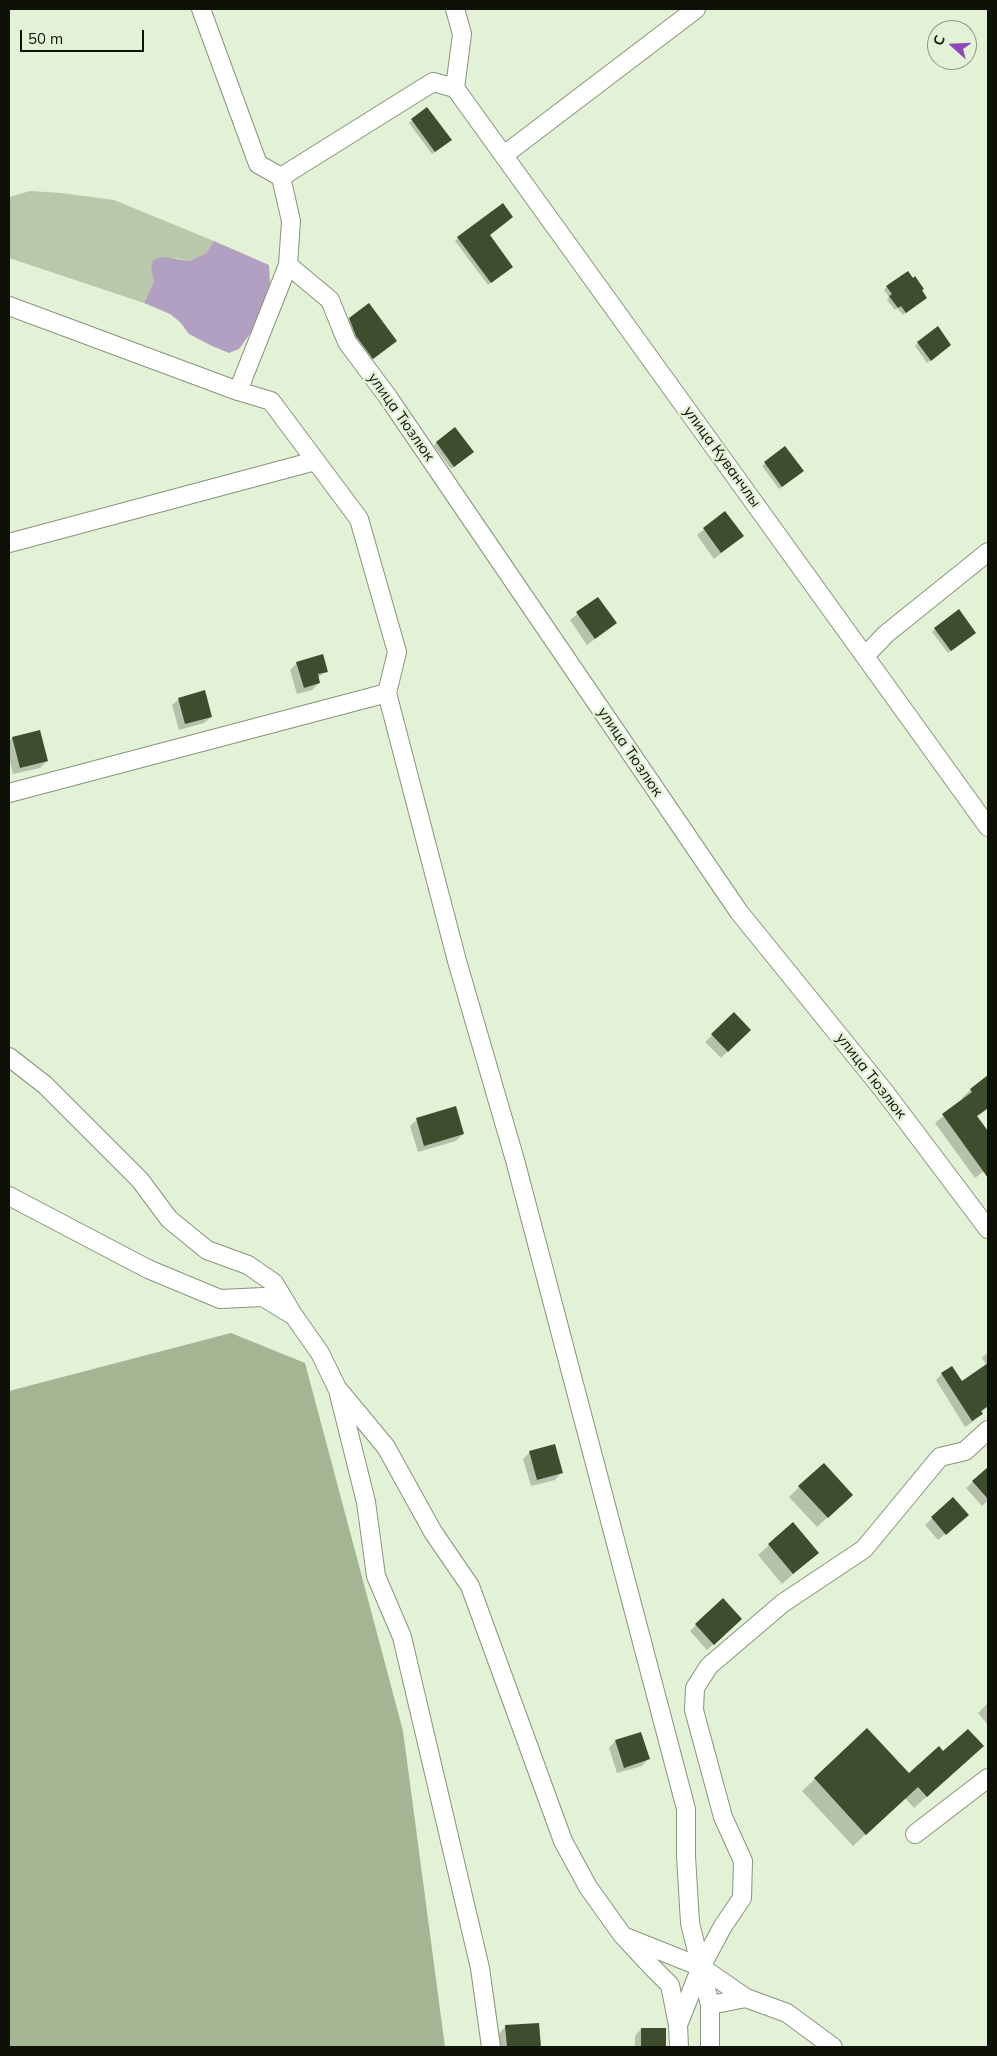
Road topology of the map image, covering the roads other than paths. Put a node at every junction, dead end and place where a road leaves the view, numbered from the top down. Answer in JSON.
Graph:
{"nodes":[{"id":1,"x":201,"y":9,"type":"edge"},
{"id":2,"x":455,"y":9,"type":"edge"},
{"id":3,"x":696,"y":9,"type":"edge"},
{"id":4,"x":455,"y":88,"type":"junction"},
{"id":5,"x":504,"y":155,"type":"junction"},
{"id":6,"x":281,"y":177,"type":"junction"},
{"id":7,"x":288,"y":265,"type":"junction"},
{"id":8,"x":9,"y":306,"type":"edge"},
{"id":9,"x":238,"y":391,"type":"junction"},
{"id":10,"x":316,"y":461,"type":"junction"},
{"id":11,"x":9,"y":543,"type":"edge"},
{"id":12,"x":988,"y":552,"type":"edge"},
{"id":13,"x":865,"y":656,"type":"junction"},
{"id":14,"x":387,"y":693,"type":"junction"},
{"id":15,"x":9,"y":793,"type":"edge"},
{"id":16,"x":988,"y":826,"type":"edge"},
{"id":17,"x":9,"y":1057,"type":"edge"},
{"id":18,"x":9,"y":1196,"type":"edge"},
{"id":19,"x":988,"y":1229,"type":"edge"},
{"id":20,"x":294,"y":1316,"type":"junction"},
{"id":21,"x":337,"y":1388,"type":"junction"},
{"id":22,"x":988,"y":1430,"type":"edge"},
{"id":23,"x":988,"y":1778,"type":"edge"},
{"id":24,"x":915,"y":1834,"type":"dead end"},
{"id":25,"x":623,"y":1936,"type":"junction"},
{"id":26,"x":701,"y":1967,"type":"junction"},
{"id":27,"x":746,"y":1998,"type":"junction"},
{"id":28,"x":710,"y":2005,"type":"junction"},
{"id":29,"x":678,"y":2025,"type":"junction"},
{"id":30,"x":491,"y":2047,"type":"edge"},
{"id":31,"x":679,"y":2047,"type":"edge"},
{"id":32,"x":710,"y":2047,"type":"edge"},
{"id":33,"x":833,"y":2047,"type":"edge"}],
"edges":[{"from":1,"to":6,"type":"street"},
{"from":2,"to":4,"type":"street"},
{"from":3,"to":5,"type":"street"},
{"from":4,"to":5,"type":"street","name":"улица Куванчлы"},
{"from":4,"to":6,"type":"street"},
{"from":5,"to":13,"type":"street","name":"улица Куванчлы"},
{"from":6,"to":7,"type":"street"},
{"from":7,"to":9,"type":"street"},
{"from":7,"to":19,"type":"street","name":"улица Тюзлюк"},
{"from":8,"to":9,"type":"street"},
{"from":9,"to":10,"type":"street"},
{"from":10,"to":11,"type":"street"},
{"from":10,"to":14,"type":"street"},
{"from":12,"to":13,"type":"street"},
{"from":13,"to":16,"type":"street","name":"улица Куванчлы"},
{"from":14,"to":15,"type":"street"},
{"from":14,"to":26,"type":"street"},
{"from":17,"to":20,"type":"street"},
{"from":18,"to":20,"type":"street"},
{"from":20,"to":21,"type":"street"},
{"from":21,"to":25,"type":"street"},
{"from":21,"to":30,"type":"street"},
{"from":22,"to":26,"type":"street"},
{"from":23,"to":24,"type":"street"},
{"from":25,"to":26,"type":"street"},
{"from":25,"to":29,"type":"street"},
{"from":26,"to":27,"type":"street"},
{"from":26,"to":28,"type":"street"},
{"from":26,"to":29,"type":"street"},
{"from":27,"to":28,"type":"street"},
{"from":27,"to":33,"type":"street"},
{"from":28,"to":32,"type":"street"},
{"from":29,"to":31,"type":"street"}]}
